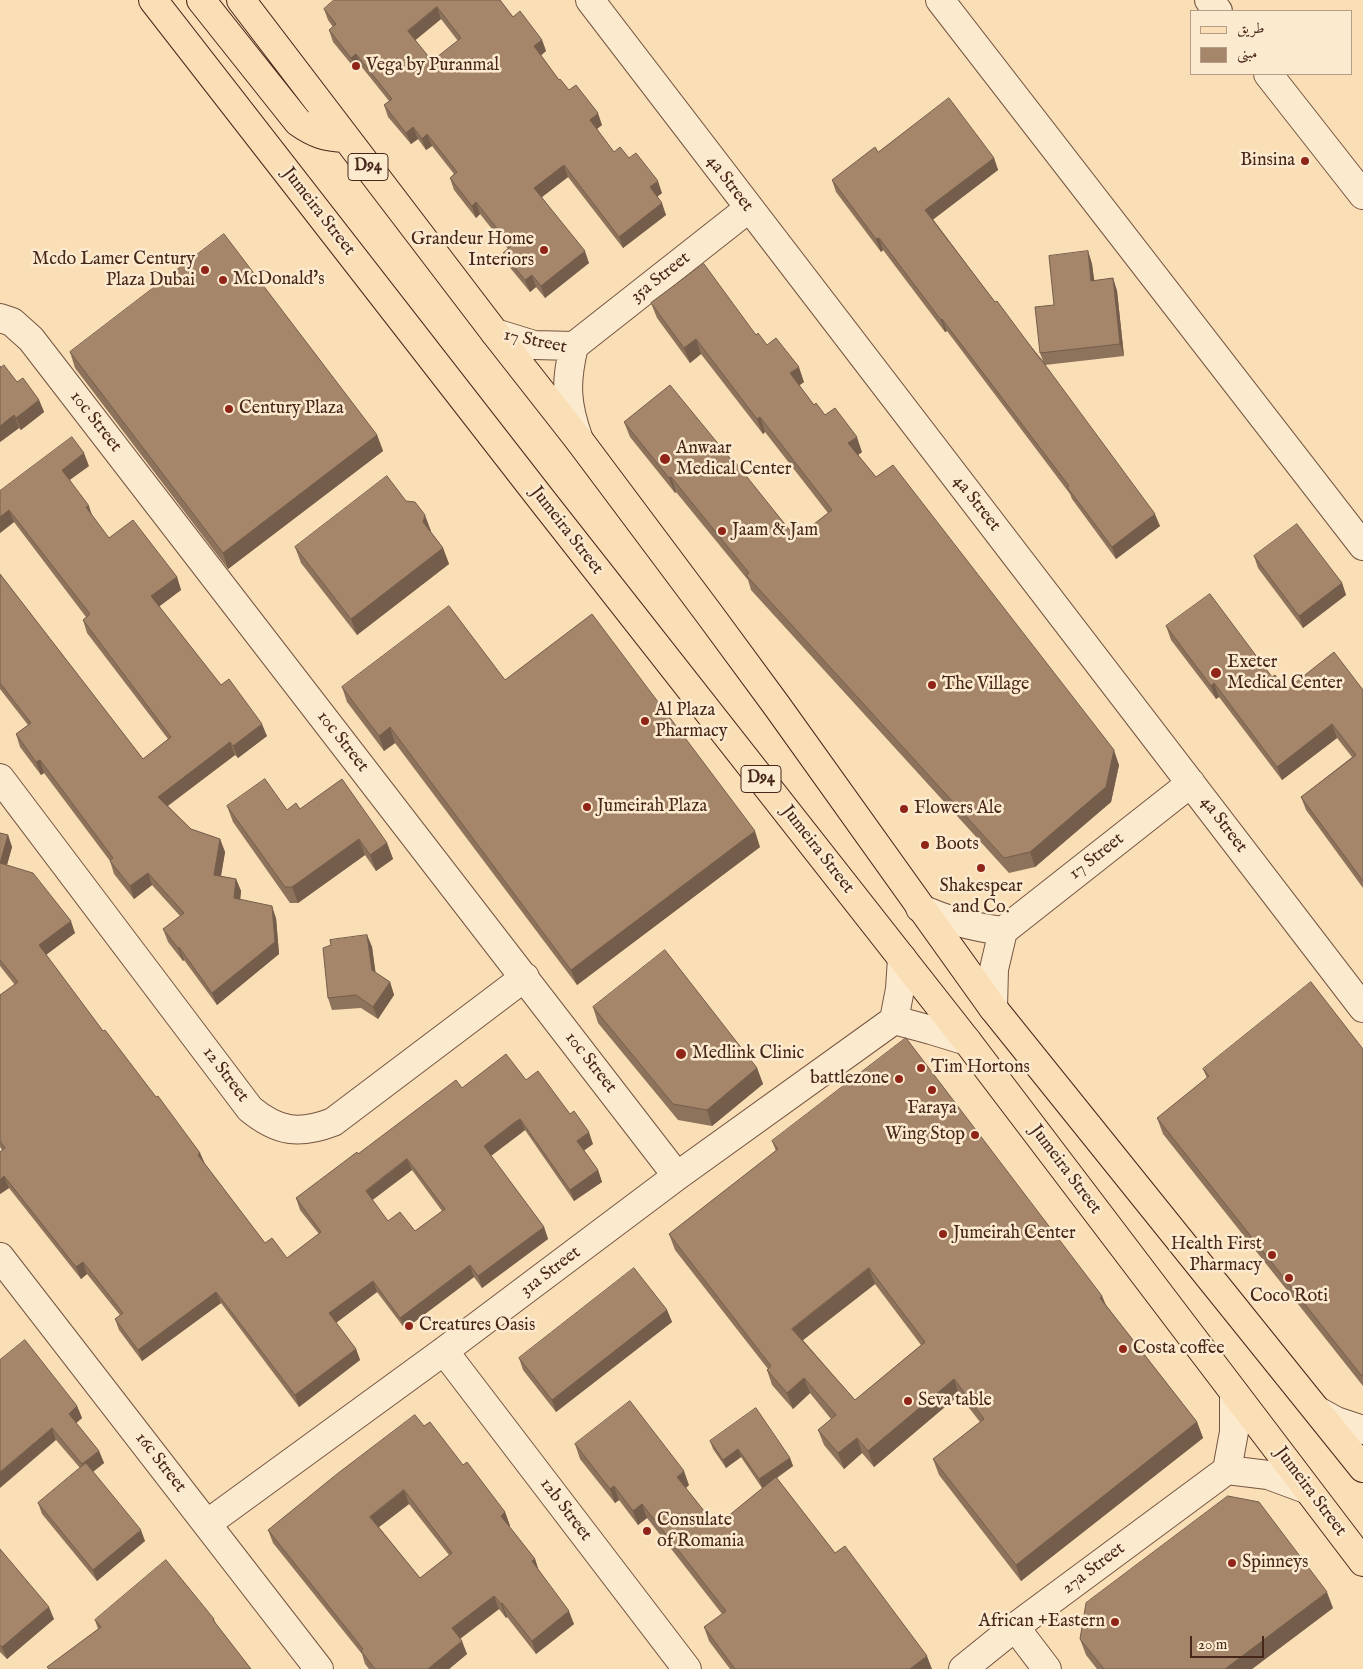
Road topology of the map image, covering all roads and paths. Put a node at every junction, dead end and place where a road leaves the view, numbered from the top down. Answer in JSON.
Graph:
{"nodes":[{"id":1,"x":153,"y":0,"type":"edge"},
{"id":2,"x":200,"y":0,"type":"edge"},
{"id":3,"x":241,"y":0,"type":"edge"},
{"id":4,"x":590,"y":0,"type":"edge"},
{"id":5,"x":940,"y":0,"type":"edge"},
{"id":6,"x":1269,"y":75,"type":"edge"},
{"id":7,"x":346,"y":138,"type":"junction"},
{"id":8,"x":1363,"y":196,"type":"edge"},
{"id":9,"x":748,"y":209,"type":"junction"},
{"id":10,"x":0,"y":318,"type":"edge"},
{"id":11,"x":496,"y":333,"type":"junction"},
{"id":12,"x":574,"y":346,"type":"junction"},
{"id":13,"x":579,"y":440,"type":"junction"},
{"id":14,"x":1363,"y":546,"type":"edge"},
{"id":15,"x":0,"y":778,"type":"edge"},
{"id":16,"x":1191,"y":783,"type":"junction"},
{"id":17,"x":920,"y":908,"type":"junction"},
{"id":18,"x":1003,"y":931,"type":"junction"},
{"id":19,"x":902,"y":958,"type":"junction"},
{"id":20,"x":524,"y":977,"type":"junction"},
{"id":21,"x":993,"y":1008,"type":"junction"},
{"id":22,"x":1363,"y":1008,"type":"edge"},
{"id":23,"x":894,"y":1020,"type":"junction"},
{"id":24,"x":967,"y":1042,"type":"junction"},
{"id":25,"x":677,"y":1176,"type":"junction"},
{"id":26,"x":0,"y":1257,"type":"edge"},
{"id":27,"x":444,"y":1351,"type":"junction"},
{"id":28,"x":1234,"y":1393,"type":"junction"},
{"id":29,"x":1318,"y":1411,"type":"junction"},
{"id":30,"x":1363,"y":1430,"type":"edge"},
{"id":31,"x":1363,"y":1468,"type":"edge"},
{"id":32,"x":1228,"y":1470,"type":"junction"},
{"id":33,"x":1306,"y":1489,"type":"junction"},
{"id":34,"x":208,"y":1523,"type":"junction"},
{"id":35,"x":1363,"y":1562,"type":"edge"},
{"id":36,"x":1015,"y":1627,"type":"junction"},
{"id":37,"x":320,"y":1669,"type":"edge"},
{"id":38,"x":687,"y":1669,"type":"edge"},
{"id":39,"x":963,"y":1669,"type":"edge"},
{"id":40,"x":1047,"y":1669,"type":"edge"}],
"edges":[{"from":1,"to":19,"type":"main road","name":"Jumeira Street","number":"D94"},
{"from":2,"to":7,"type":"main road"},
{"from":3,"to":7,"type":"main road","number":"D94"},
{"from":4,"to":9,"type":"street","name":"4a Street"},
{"from":5,"to":14,"type":"street"},
{"from":6,"to":8,"type":"street"},
{"from":7,"to":11,"type":"main road","number":"D94"},
{"from":9,"to":12,"type":"street","name":"35a Street"},
{"from":9,"to":16,"type":"street","name":"4a Street"},
{"from":10,"to":20,"type":"street","name":"10c Street"},
{"from":11,"to":12,"type":"street","name":"17 Street"},
{"from":11,"to":13,"type":"main road","number":"D94"},
{"from":12,"to":13,"type":"street","name":"17 Street"},
{"from":13,"to":17,"type":"main road","number":"D94"},
{"from":15,"to":20,"type":"street","name":"12 Street"},
{"from":16,"to":18,"type":"street","name":"17 Street"},
{"from":16,"to":22,"type":"street","name":"4a Street"},
{"from":17,"to":18,"type":"street"},
{"from":17,"to":21,"type":"main road","number":"D94"},
{"from":18,"to":21,"type":"street"},
{"from":19,"to":23,"type":"street"},
{"from":19,"to":24,"type":"main road","name":"Jumeira Street","number":"D94"},
{"from":20,"to":25,"type":"street","name":"10c Street"},
{"from":21,"to":29,"type":"main road","number":"D94"},
{"from":23,"to":24,"type":"street"},
{"from":23,"to":25,"type":"street","name":"31a Street"},
{"from":24,"to":28,"type":"main road","name":"Jumeira Street","number":"D94"},
{"from":25,"to":27,"type":"street","name":"31a Street"},
{"from":26,"to":34,"type":"street","name":"16c Street"},
{"from":27,"to":34,"type":"street","name":"31a Street"},
{"from":27,"to":38,"type":"street","name":"12b Street"},
{"from":28,"to":32,"type":"street"},
{"from":28,"to":33,"type":"main road","name":"Jumeira Street","number":"D94"},
{"from":29,"to":30,"type":"street"},
{"from":29,"to":31,"type":"main road","number":"D94"},
{"from":32,"to":33,"type":"street"},
{"from":32,"to":36,"type":"street","name":"27a Street"},
{"from":33,"to":35,"type":"main road","name":"Jumeira Street","number":"D94"},
{"from":34,"to":37,"type":"street","name":"16c Street"},
{"from":36,"to":39,"type":"street","name":"27a Street"},
{"from":36,"to":40,"type":"street"}]}
